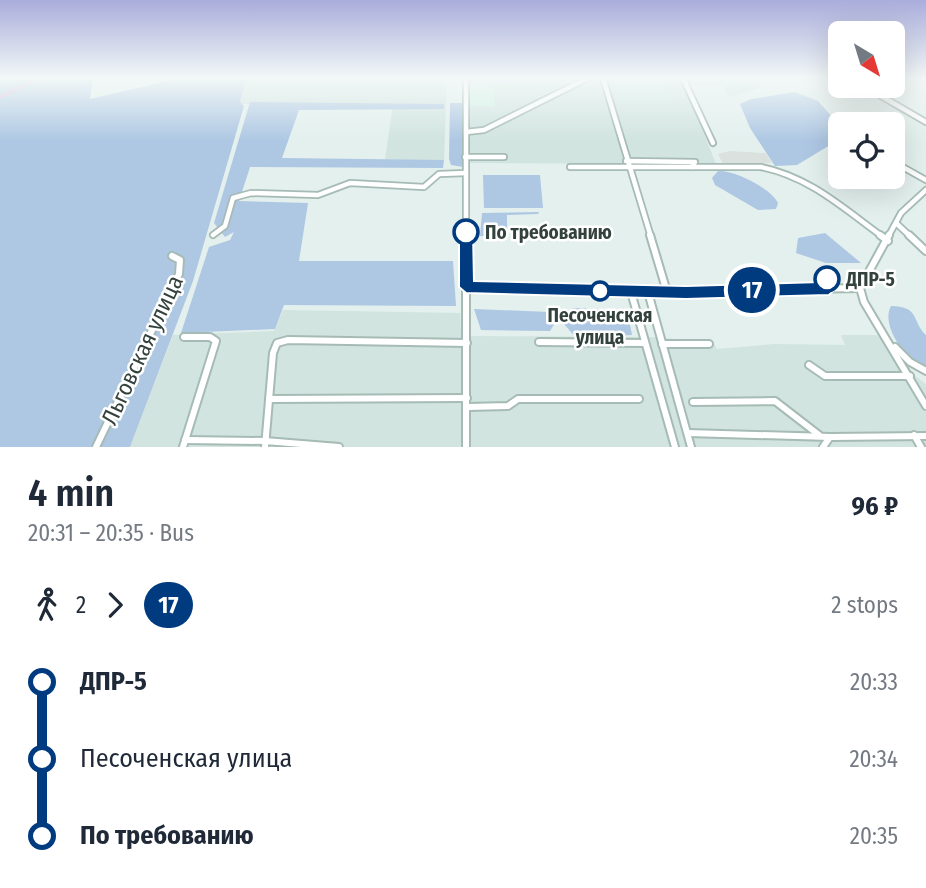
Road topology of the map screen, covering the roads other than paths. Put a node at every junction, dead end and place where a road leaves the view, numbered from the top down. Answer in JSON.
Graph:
{"nodes":[{"id":1,"x":466,"y":99,"type":"edge"},
{"id":2,"x":546,"y":99,"type":"edge"},
{"id":3,"x":609,"y":99,"type":"edge"},
{"id":4,"x":693,"y":99,"type":"edge"},
{"id":5,"x":885,"y":99,"type":"edge"},
{"id":6,"x":926,"y":122,"type":"edge"},
{"id":7,"x":466,"y":132,"type":"junction"},
{"id":8,"x":713,"y":143,"type":"dead end"},
{"id":9,"x":465,"y":157,"type":"junction"},
{"id":10,"x":504,"y":157,"type":"dead end"},
{"id":11,"x":627,"y":164,"type":"junction"},
{"id":12,"x":570,"y":167,"type":"dead end"},
{"id":13,"x":692,"y":167,"type":"joint"},
{"id":14,"x":905,"y":168,"type":"edge"},
{"id":15,"x":466,"y":173,"type":"junction"},
{"id":16,"x":926,"y":180,"type":"edge"},
{"id":17,"x":926,"y":190,"type":"edge"},
{"id":18,"x":896,"y":223,"type":"junction"},
{"id":19,"x":214,"y":235,"type":"dead end"},
{"id":20,"x":888,"y":241,"type":"junction"},
{"id":21,"x":926,"y":251,"type":"edge"},
{"id":22,"x":172,"y":256,"type":"dead end"},
{"id":23,"x":466,"y":287,"type":"junction"},
{"id":24,"x":860,"y":288,"type":"junction"},
{"id":25,"x":631,"y":292,"type":"junction"},
{"id":26,"x":648,"y":292,"type":"junction"},
{"id":27,"x":667,"y":292,"type":"junction"},
{"id":28,"x":184,"y":337,"type":"dead end"},
{"id":29,"x":539,"y":342,"type":"dead end"},
{"id":30,"x":890,"y":342,"type":"junction"},
{"id":31,"x":467,"y":343,"type":"junction"},
{"id":32,"x":645,"y":343,"type":"junction"},
{"id":33,"x":662,"y":344,"type":"junction"},
{"id":34,"x":709,"y":344,"type":"dead end"},
{"id":35,"x":809,"y":365,"type":"dead end"},
{"id":36,"x":926,"y":371,"type":"edge"},
{"id":37,"x":910,"y":376,"type":"junction"},
{"id":38,"x":467,"y":398,"type":"junction"},
{"id":39,"x":269,"y":399,"type":"junction"},
{"id":40,"x":639,"y":399,"type":"dead end"},
{"id":41,"x":693,"y":402,"type":"dead end"},
{"id":42,"x":926,"y":406,"type":"edge"},
{"id":43,"x":468,"y":407,"type":"junction"},
{"id":44,"x":688,"y":433,"type":"junction"},
{"id":45,"x":914,"y":435,"type":"junction"},
{"id":46,"x":821,"y":436,"type":"junction"},
{"id":47,"x":926,"y":436,"type":"edge"},
{"id":48,"x":830,"y":437,"type":"junction"},
{"id":49,"x":184,"y":444,"type":"edge"},
{"id":50,"x":265,"y":444,"type":"edge"},
{"id":51,"x":96,"y":447,"type":"edge"},
{"id":52,"x":340,"y":447,"type":"edge"},
{"id":53,"x":466,"y":447,"type":"edge"},
{"id":54,"x":675,"y":447,"type":"edge"},
{"id":55,"x":691,"y":447,"type":"edge"},
{"id":56,"x":823,"y":447,"type":"edge"},
{"id":57,"x":921,"y":447,"type":"edge"}],
"edges":[{"from":1,"to":7,"type":"street"},
{"from":2,"to":7,"type":"street"},
{"from":3,"to":11,"type":"street"},
{"from":4,"to":8,"type":"street"},
{"from":5,"to":6,"type":"street"},
{"from":7,"to":9,"type":"street"},
{"from":9,"to":10,"type":"street"},
{"from":9,"to":15,"type":"street"},
{"from":11,"to":12,"type":"street"},
{"from":11,"to":13,"type":"street"},
{"from":11,"to":27,"type":"street"},
{"from":13,"to":20,"type":"street"},
{"from":14,"to":16,"type":"street"},
{"from":15,"to":19,"type":"street"},
{"from":15,"to":23,"type":"street"},
{"from":17,"to":18,"type":"street"},
{"from":18,"to":20,"type":"street"},
{"from":18,"to":21,"type":"street"},
{"from":20,"to":24,"type":"street"},
{"from":22,"to":51,"type":"street","name":"Льговская улица"},
{"from":23,"to":25,"type":"street"},
{"from":23,"to":31,"type":"street"},
{"from":24,"to":27,"type":"street"},
{"from":24,"to":30,"type":"street"},
{"from":25,"to":26,"type":"street"},
{"from":25,"to":32,"type":"street"},
{"from":26,"to":27,"type":"street"},
{"from":26,"to":33,"type":"street"},
{"from":28,"to":49,"type":"street"},
{"from":29,"to":32,"type":"street"},
{"from":30,"to":36,"type":"street"},
{"from":30,"to":37,"type":"street"},
{"from":31,"to":38,"type":"street"},
{"from":31,"to":39,"type":"street"},
{"from":32,"to":54,"type":"street"},
{"from":33,"to":34,"type":"street"},
{"from":33,"to":44,"type":"street"},
{"from":35,"to":37,"type":"street"},
{"from":37,"to":42,"type":"street"},
{"from":38,"to":39,"type":"street"},
{"from":38,"to":43,"type":"street"},
{"from":39,"to":50,"type":"street"},
{"from":40,"to":43,"type":"street"},
{"from":41,"to":46,"type":"street"},
{"from":43,"to":53,"type":"street"},
{"from":44,"to":46,"type":"street"},
{"from":44,"to":55,"type":"street"},
{"from":45,"to":47,"type":"street"},
{"from":45,"to":48,"type":"street"},
{"from":45,"to":57,"type":"street"},
{"from":46,"to":48,"type":"street"},
{"from":48,"to":56,"type":"street"},
{"from":49,"to":50,"type":"street"},
{"from":50,"to":52,"type":"street"}]}
